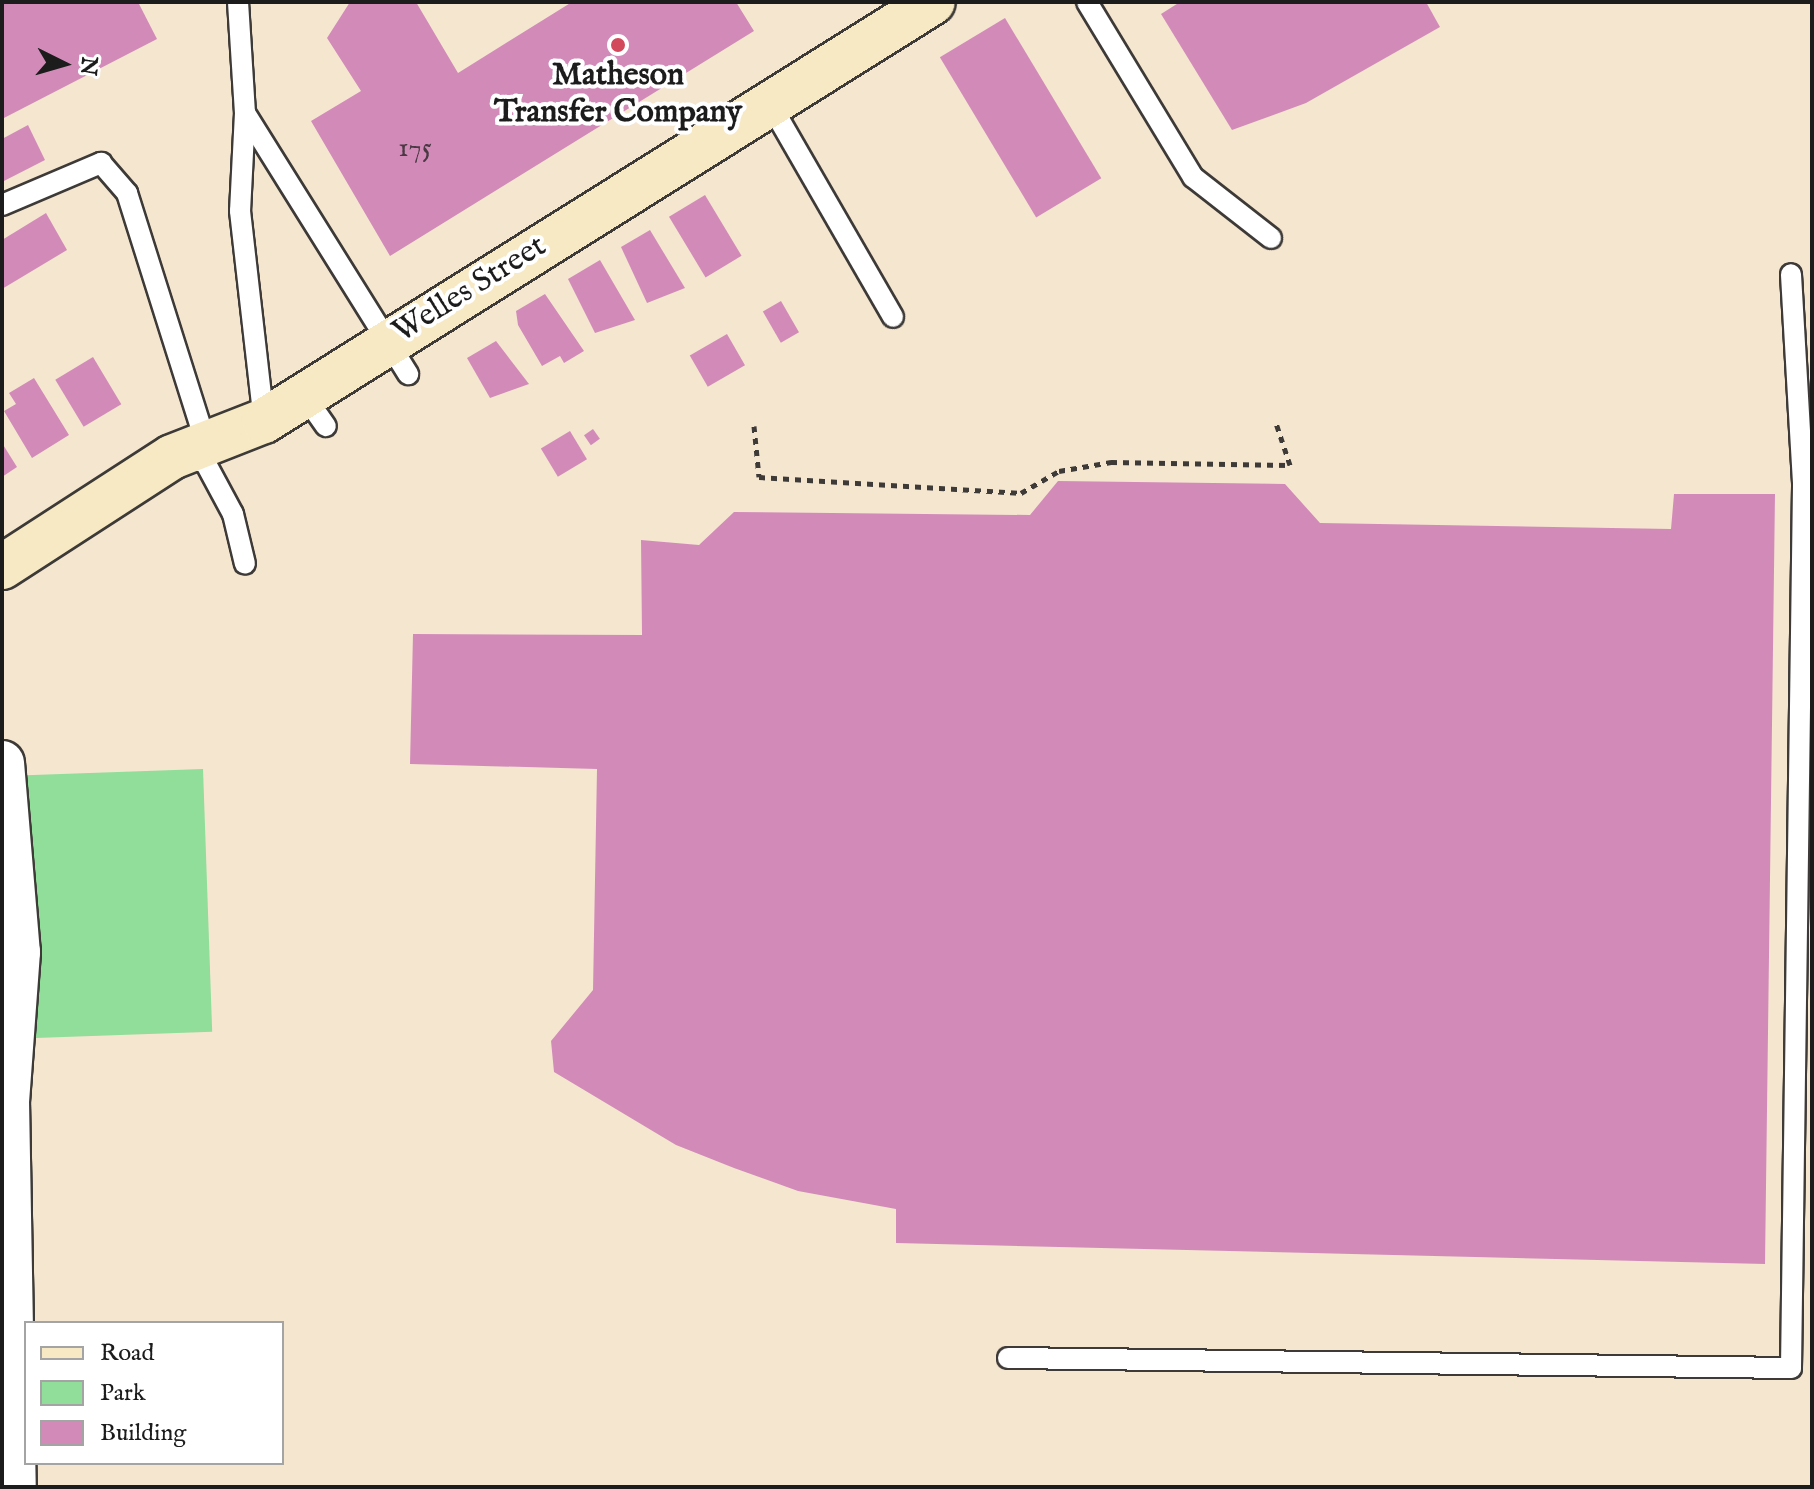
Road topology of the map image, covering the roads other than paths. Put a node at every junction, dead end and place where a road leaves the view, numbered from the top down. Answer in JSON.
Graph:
{"nodes":[{"id":1,"x":238,"y":2,"type":"edge"},
{"id":2,"x":933,"y":2,"type":"edge"},
{"id":3,"x":1087,"y":2,"type":"edge"},
{"id":4,"x":769,"y":101,"type":"junction"},
{"id":5,"x":245,"y":113,"type":"junction"},
{"id":6,"x":2,"y":205,"type":"edge"},
{"id":7,"x":1271,"y":238,"type":"dead end"},
{"id":8,"x":1791,"y":274,"type":"dead end"},
{"id":9,"x":893,"y":317,"type":"dead end"},
{"id":10,"x":397,"y":359,"type":"junction"},
{"id":11,"x":264,"y":421,"type":"junction"},
{"id":12,"x":189,"y":450,"type":"junction"},
{"id":13,"x":245,"y":564,"type":"dead end"},
{"id":14,"x":2,"y":567,"type":"edge"},
{"id":15,"x":2,"y":763,"type":"edge"},
{"id":16,"x":5,"y":1025,"type":"edge"},
{"id":17,"x":1008,"y":1358,"type":"dead end"},
{"id":18,"x":14,"y":1487,"type":"edge"}],
"edges":[{"from":1,"to":5,"type":"lane"},
{"from":2,"to":4,"type":"main road","name":"Welles Street"},
{"from":3,"to":7,"type":"lane"},
{"from":4,"to":9,"type":"lane"},
{"from":4,"to":10,"type":"main road","name":"Welles Street"},
{"from":5,"to":10,"type":"lane"},
{"from":5,"to":11,"type":"lane"},
{"from":6,"to":12,"type":"lane"},
{"from":8,"to":17,"type":"lane"},
{"from":10,"to":11,"type":"main road","name":"Welles Street"},
{"from":11,"to":12,"type":"main road","name":"Welles Street"},
{"from":12,"to":13,"type":"lane"},
{"from":12,"to":14,"type":"main road","name":"Welles Street"},
{"from":15,"to":16,"type":"street"},
{"from":16,"to":18,"type":"street"}]}
